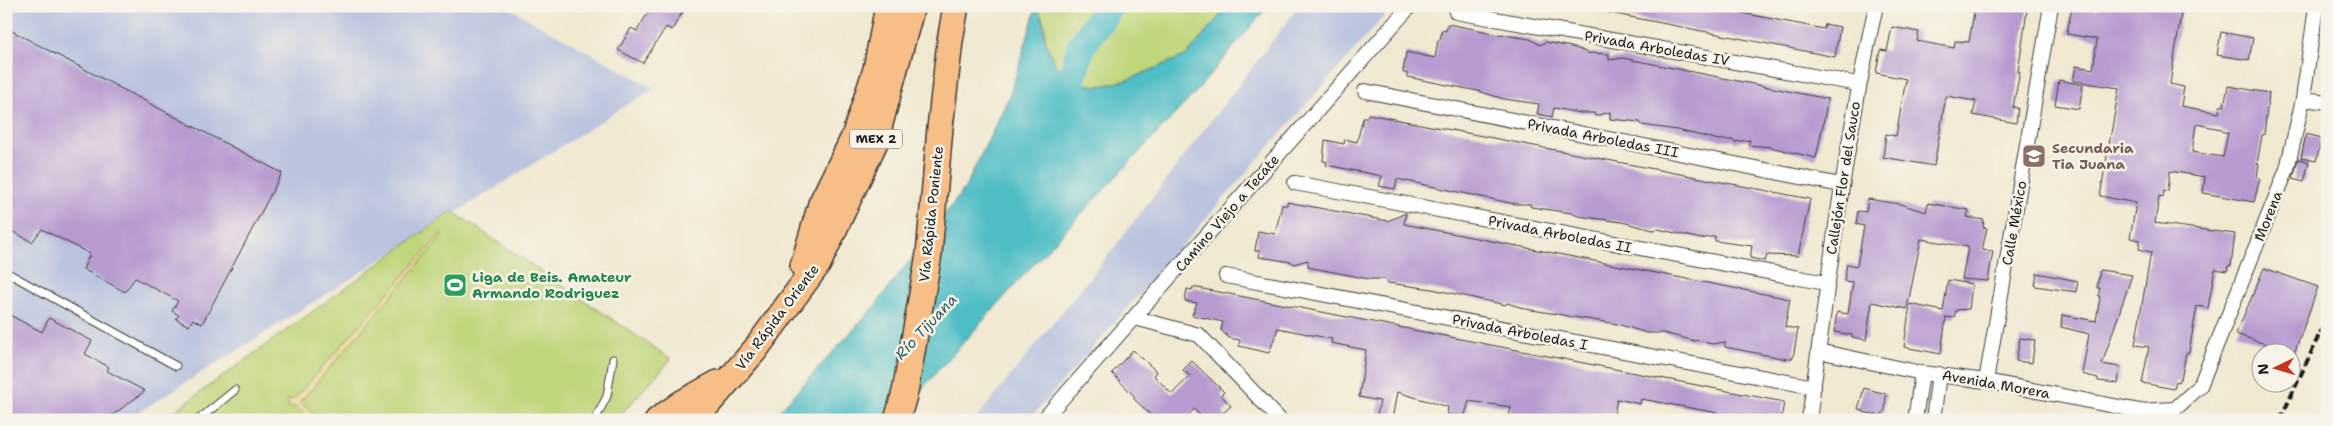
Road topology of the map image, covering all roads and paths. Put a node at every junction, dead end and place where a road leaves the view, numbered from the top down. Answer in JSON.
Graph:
{"nodes":[{"id":1,"x":888,"y":6,"type":"edge"},
{"id":2,"x":912,"y":6,"type":"edge"},
{"id":3,"x":956,"y":6,"type":"edge"},
{"id":4,"x":1410,"y":6,"type":"edge"},
{"id":5,"x":1876,"y":6,"type":"edge"},
{"id":6,"x":2051,"y":6,"type":"edge"},
{"id":7,"x":2315,"y":6,"type":"edge"},
{"id":8,"x":1456,"y":12,"type":"dead end"},
{"id":9,"x":1858,"y":84,"type":"junction"},
{"id":10,"x":1365,"y":91,"type":"dead end"},
{"id":11,"x":2303,"y":98,"type":"junction"},
{"id":12,"x":2327,"y":102,"type":"edge"},
{"id":13,"x":1295,"y":183,"type":"dead end"},
{"id":14,"x":1841,"y":185,"type":"junction"},
{"id":15,"x":6,"y":272,"type":"edge"},
{"id":16,"x":1226,"y":276,"type":"dead end"},
{"id":17,"x":1826,"y":283,"type":"junction"},
{"id":18,"x":795,"y":295,"type":"junction"},
{"id":19,"x":1135,"y":318,"type":"junction"},
{"id":20,"x":1818,"y":351,"type":"junction"},
{"id":21,"x":613,"y":359,"type":"dead end"},
{"id":22,"x":176,"y":366,"type":"dead end"},
{"id":23,"x":1922,"y":373,"type":"junction"},
{"id":24,"x":1939,"y":374,"type":"junction"},
{"id":25,"x":734,"y":375,"type":"junction"},
{"id":26,"x":1986,"y":381,"type":"junction"},
{"id":27,"x":1814,"y":387,"type":"junction"},
{"id":28,"x":235,"y":390,"type":"dead end"},
{"id":29,"x":2175,"y":409,"type":"joint"},
{"id":30,"x":198,"y":420,"type":"edge"},
{"id":31,"x":595,"y":420,"type":"edge"},
{"id":32,"x":658,"y":420,"type":"edge"},
{"id":33,"x":694,"y":420,"type":"edge"},
{"id":34,"x":897,"y":420,"type":"edge"},
{"id":35,"x":1043,"y":420,"type":"edge"},
{"id":36,"x":1280,"y":420,"type":"edge"},
{"id":37,"x":1809,"y":420,"type":"edge"},
{"id":38,"x":1915,"y":420,"type":"edge"},
{"id":39,"x":1933,"y":420,"type":"edge"}],
"edges":[{"from":1,"to":18,"type":"highway"},
{"from":2,"to":18,"type":"highway","name":"Vía Rápida Oriente","number":"MEX 2"},
{"from":3,"to":34,"type":"highway","name":"Vía Rápida Poniente"},
{"from":4,"to":19,"type":"street","name":"Camino Viejo a Tecate"},
{"from":5,"to":9,"type":"street","name":"Callejón Flor del Sauco"},
{"from":6,"to":26,"type":"street","name":"Calle México"},
{"from":7,"to":11,"type":"street","name":"Morena"},
{"from":8,"to":9,"type":"street","name":"Privada Arboledas IV"},
{"from":9,"to":14,"type":"street","name":"Callejón Flor del Sauco"},
{"from":10,"to":14,"type":"street","name":"Privada Arboledas III"},
{"from":11,"to":12,"type":"street"},
{"from":11,"to":29,"type":"street","name":"Morena"},
{"from":13,"to":17,"type":"street","name":"Privada Arboledas II"},
{"from":14,"to":17,"type":"street","name":"Callejón Flor del Sauco"},
{"from":15,"to":22,"type":"lane"},
{"from":16,"to":27,"type":"street","name":"Privada Arboledas I"},
{"from":17,"to":20,"type":"street","name":"Callejón Flor del Sauco"},
{"from":18,"to":25,"type":"highway","name":"Vía Rápida Oriente","number":"MEX 2"},
{"from":19,"to":35,"type":"street","name":"Camino Viejo a Tecate"},
{"from":19,"to":36,"type":"street"},
{"from":20,"to":23,"type":"street","name":"Avenida Morera"},
{"from":20,"to":27,"type":"street","name":"Callejón Flor del Sauco"},
{"from":21,"to":31,"type":"lane"},
{"from":23,"to":24,"type":"street","name":"Avenida Morera"},
{"from":23,"to":38,"type":"street"},
{"from":24,"to":26,"type":"street","name":"Avenida Morera"},
{"from":24,"to":39,"type":"street"},
{"from":25,"to":32,"type":"highway"},
{"from":25,"to":33,"type":"highway","name":"Vía Rápida Oriente","number":"MEX 2"},
{"from":26,"to":29,"type":"street","name":"Avenida Morera"},
{"from":27,"to":37,"type":"street","name":"Callejón Flor del Sauco"},
{"from":28,"to":30,"type":"lane"}]}
